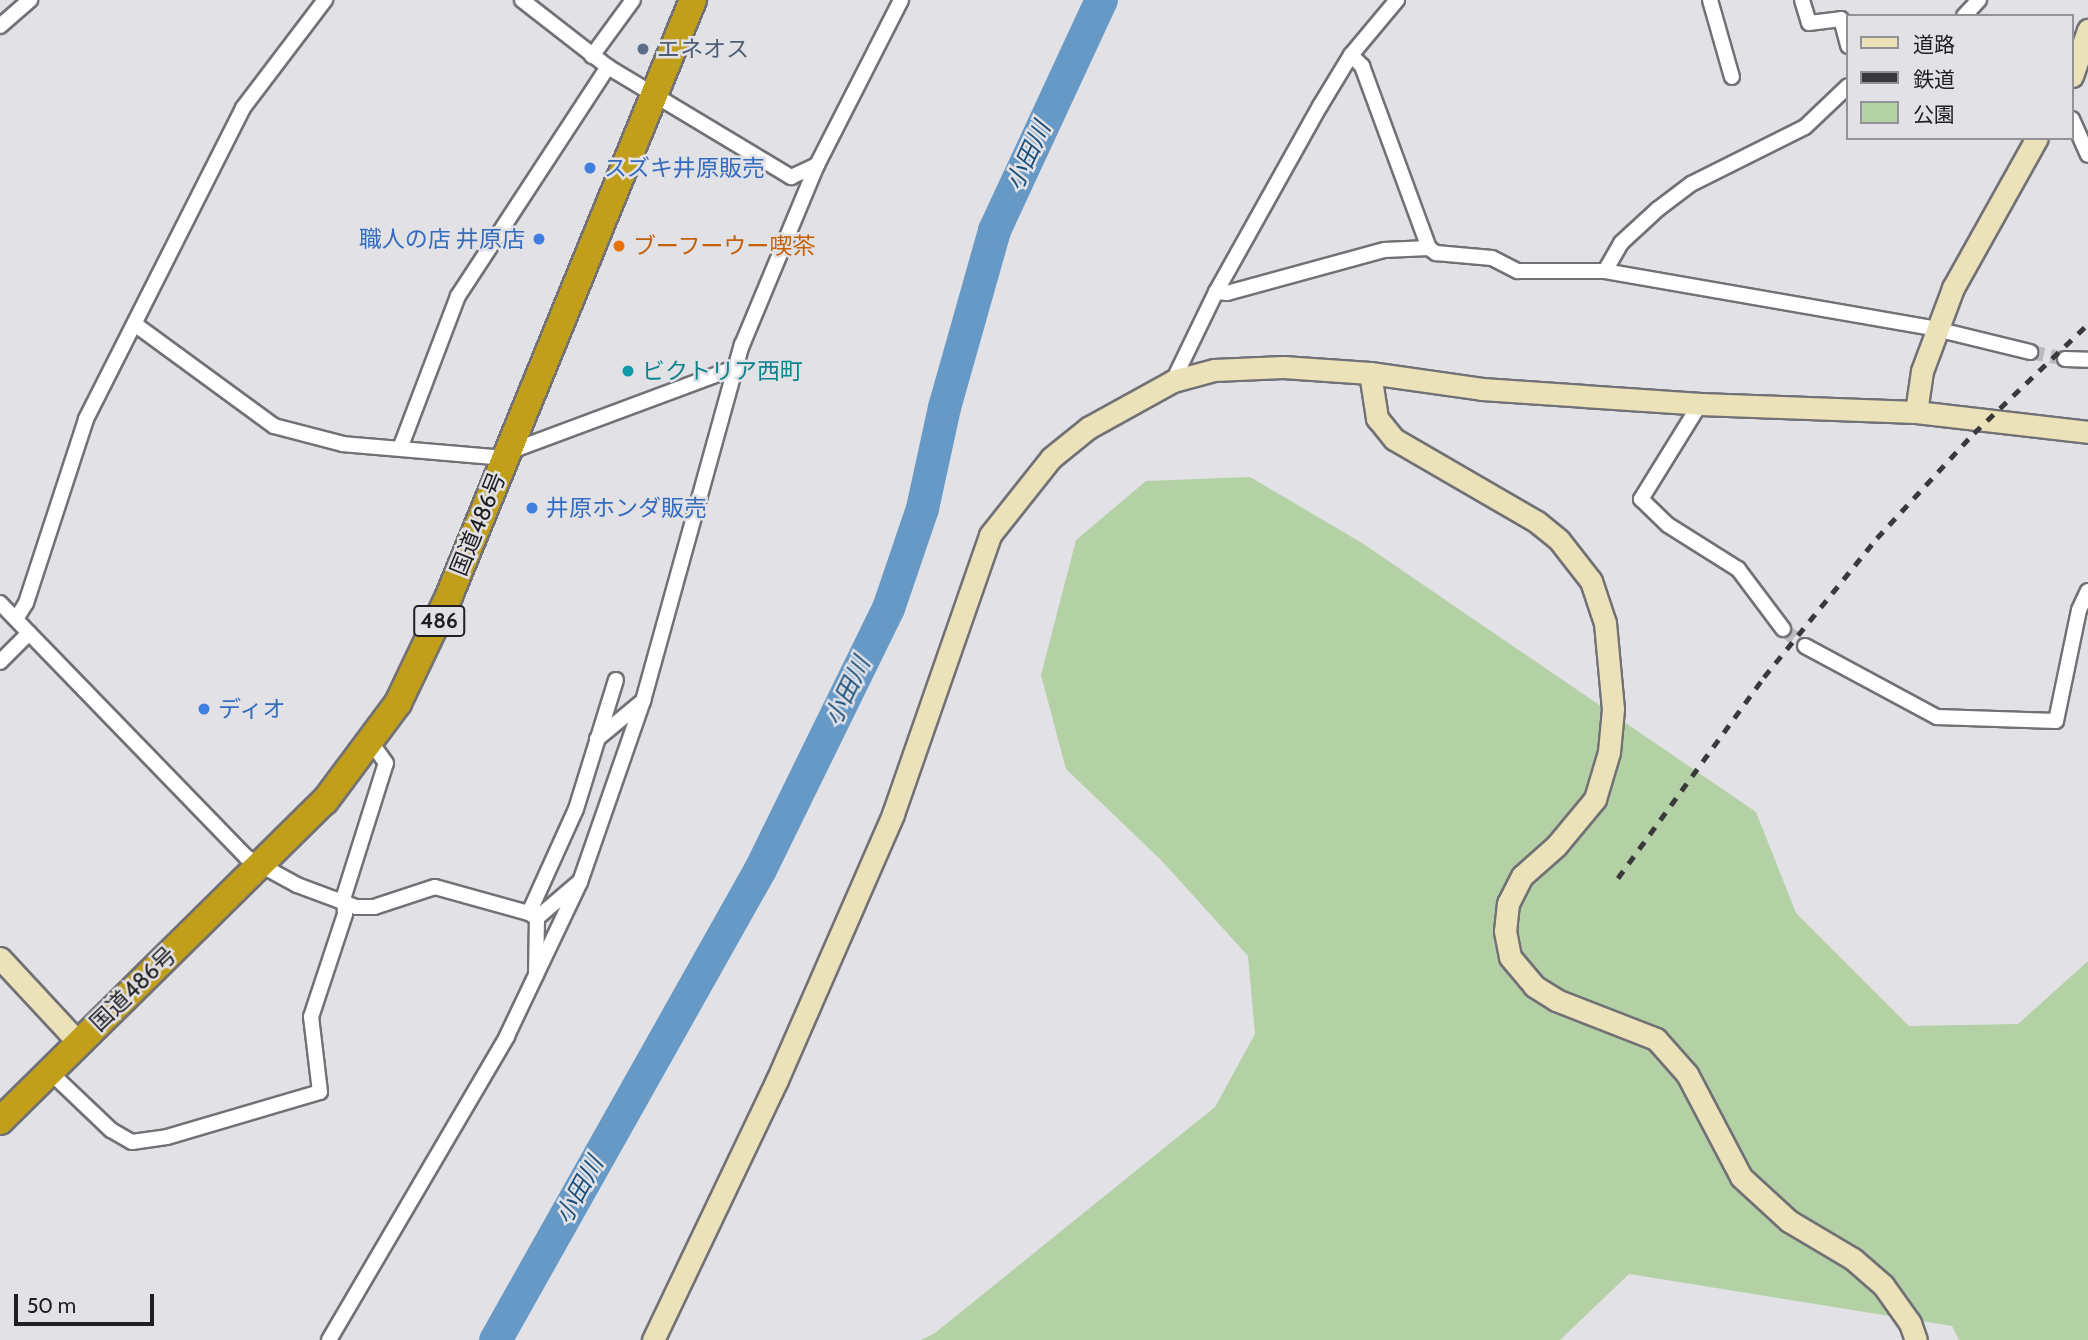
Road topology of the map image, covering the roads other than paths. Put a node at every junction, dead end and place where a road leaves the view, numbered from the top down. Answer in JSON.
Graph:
{"nodes":[{"id":1,"x":30,"y":0,"type":"edge"},
{"id":2,"x":326,"y":0,"type":"edge"},
{"id":3,"x":522,"y":0,"type":"edge"},
{"id":4,"x":633,"y":0,"type":"edge"},
{"id":5,"x":693,"y":0,"type":"edge"},
{"id":6,"x":901,"y":0,"type":"edge"},
{"id":7,"x":1397,"y":0,"type":"edge"},
{"id":8,"x":1710,"y":0,"type":"edge"},
{"id":9,"x":1802,"y":0,"type":"edge"},
{"id":10,"x":1979,"y":0,"type":"edge"},
{"id":11,"x":1967,"y":14,"type":"edge"},
{"id":12,"x":0,"y":26,"type":"edge"},
{"id":13,"x":2088,"y":30,"type":"edge"},
{"id":14,"x":1846,"y":38,"type":"edge"},
{"id":15,"x":592,"y":55,"type":"junction"},
{"id":16,"x":1351,"y":55,"type":"junction"},
{"id":17,"x":608,"y":67,"type":"junction"},
{"id":18,"x":2074,"y":70,"type":"edge"},
{"id":19,"x":1732,"y":77,"type":"dead end"},
{"id":20,"x":1846,"y":88,"type":"edge"},
{"id":21,"x":654,"y":95,"type":"junction"},
{"id":22,"x":2074,"y":124,"type":"edge"},
{"id":23,"x":2036,"y":140,"type":"edge"},
{"id":24,"x":2088,"y":155,"type":"edge"},
{"id":25,"x":817,"y":165,"type":"junction"},
{"id":26,"x":1429,"y":248,"type":"junction"},
{"id":27,"x":1605,"y":271,"type":"junction"},
{"id":28,"x":1216,"y":292,"type":"junction"},
{"id":29,"x":136,"y":325,"type":"junction"},
{"id":30,"x":1937,"y":328,"type":"junction"},
{"id":31,"x":2030,"y":352,"type":"tunnel mouth"},
{"id":32,"x":2065,"y":359,"type":"tunnel mouth"},
{"id":33,"x":2088,"y":360,"type":"edge"},
{"id":34,"x":734,"y":368,"type":"junction"},
{"id":35,"x":1370,"y":373,"type":"junction"},
{"id":36,"x":1173,"y":381,"type":"junction"},
{"id":37,"x":1700,"y":404,"type":"junction"},
{"id":38,"x":1916,"y":412,"type":"junction"},
{"id":39,"x":2088,"y":432,"type":"edge"},
{"id":40,"x":401,"y":446,"type":"junction"},
{"id":41,"x":507,"y":452,"type":"junction"},
{"id":42,"x":2088,"y":591,"type":"edge"},
{"id":43,"x":0,"y":603,"type":"edge"},
{"id":44,"x":16,"y":619,"type":"junction"},
{"id":45,"x":1783,"y":629,"type":"tunnel mouth"},
{"id":46,"x":29,"y":633,"type":"junction"},
{"id":47,"x":1805,"y":646,"type":"tunnel mouth"},
{"id":48,"x":0,"y":662,"type":"edge"},
{"id":49,"x":616,"y":680,"type":"dead end"},
{"id":50,"x":643,"y":701,"type":"junction"},
{"id":51,"x":596,"y":740,"type":"junction"},
{"id":52,"x":372,"y":744,"type":"junction"},
{"id":53,"x":263,"y":864,"type":"junction"},
{"id":54,"x":580,"y":882,"type":"junction"},
{"id":55,"x":344,"y":905,"type":"junction"},
{"id":56,"x":533,"y":915,"type":"junction"},
{"id":57,"x":0,"y":958,"type":"edge"},
{"id":58,"x":537,"y":975,"type":"junction"},
{"id":59,"x":77,"y":1041,"type":"junction"},
{"id":60,"x":50,"y":1072,"type":"junction"},
{"id":61,"x":0,"y":1121,"type":"edge"},
{"id":62,"x":329,"y":1340,"type":"edge"},
{"id":63,"x":653,"y":1340,"type":"edge"},
{"id":64,"x":1916,"y":1340,"type":"edge"}],
"edges":[{"from":1,"to":12,"type":"street"},
{"from":2,"to":29,"type":"street"},
{"from":3,"to":15,"type":"street"},
{"from":4,"to":15,"type":"street"},
{"from":5,"to":21,"type":"highway","name":"国道486号","number":"486"},
{"from":6,"to":25,"type":"street"},
{"from":7,"to":16,"type":"street"},
{"from":8,"to":19,"type":"street"},
{"from":9,"to":14,"type":"street"},
{"from":10,"to":11,"type":"street"},
{"from":13,"to":18,"type":"street"},
{"from":15,"to":17,"type":"street"},
{"from":16,"to":26,"type":"street"},
{"from":16,"to":28,"type":"street"},
{"from":17,"to":21,"type":"street"},
{"from":17,"to":40,"type":"street"},
{"from":20,"to":27,"type":"street"},
{"from":21,"to":25,"type":"street"},
{"from":21,"to":41,"type":"highway","name":"国道486号","number":"486"},
{"from":22,"to":24,"type":"street"},
{"from":23,"to":30,"type":"street"},
{"from":25,"to":34,"type":"street"},
{"from":26,"to":27,"type":"street"},
{"from":26,"to":28,"type":"street"},
{"from":27,"to":30,"type":"street"},
{"from":28,"to":36,"type":"street"},
{"from":29,"to":40,"type":"street"},
{"from":29,"to":44,"type":"street"},
{"from":30,"to":31,"type":"street"},
{"from":30,"to":38,"type":"street"},
{"from":32,"to":33,"type":"street"},
{"from":34,"to":41,"type":"street"},
{"from":34,"to":50,"type":"street"},
{"from":35,"to":36,"type":"street"},
{"from":35,"to":37,"type":"street"},
{"from":35,"to":64,"type":"street"},
{"from":36,"to":63,"type":"street"},
{"from":37,"to":38,"type":"street"},
{"from":37,"to":45,"type":"street"},
{"from":38,"to":39,"type":"street"},
{"from":40,"to":41,"type":"street"},
{"from":41,"to":52,"type":"highway","name":"国道486号","number":"486"},
{"from":42,"to":47,"type":"street"},
{"from":43,"to":44,"type":"street"},
{"from":44,"to":46,"type":"street"},
{"from":46,"to":48,"type":"street"},
{"from":46,"to":53,"type":"street"},
{"from":49,"to":51,"type":"street"},
{"from":50,"to":51,"type":"street"},
{"from":50,"to":54,"type":"street"},
{"from":51,"to":56,"type":"street"},
{"from":52,"to":53,"type":"highway","name":"国道486号","number":"486"},
{"from":52,"to":55,"type":"street"},
{"from":53,"to":55,"type":"street"},
{"from":53,"to":59,"type":"highway","name":"国道486号","number":"486"},
{"from":54,"to":56,"type":"street"},
{"from":54,"to":58,"type":"street"},
{"from":55,"to":56,"type":"street"},
{"from":55,"to":60,"type":"street"},
{"from":56,"to":58,"type":"street"},
{"from":57,"to":59,"type":"street"},
{"from":58,"to":62,"type":"street"},
{"from":59,"to":60,"type":"highway","name":"国道486号","number":"486"},
{"from":60,"to":61,"type":"highway","name":"国道486号","number":"486"}]}
